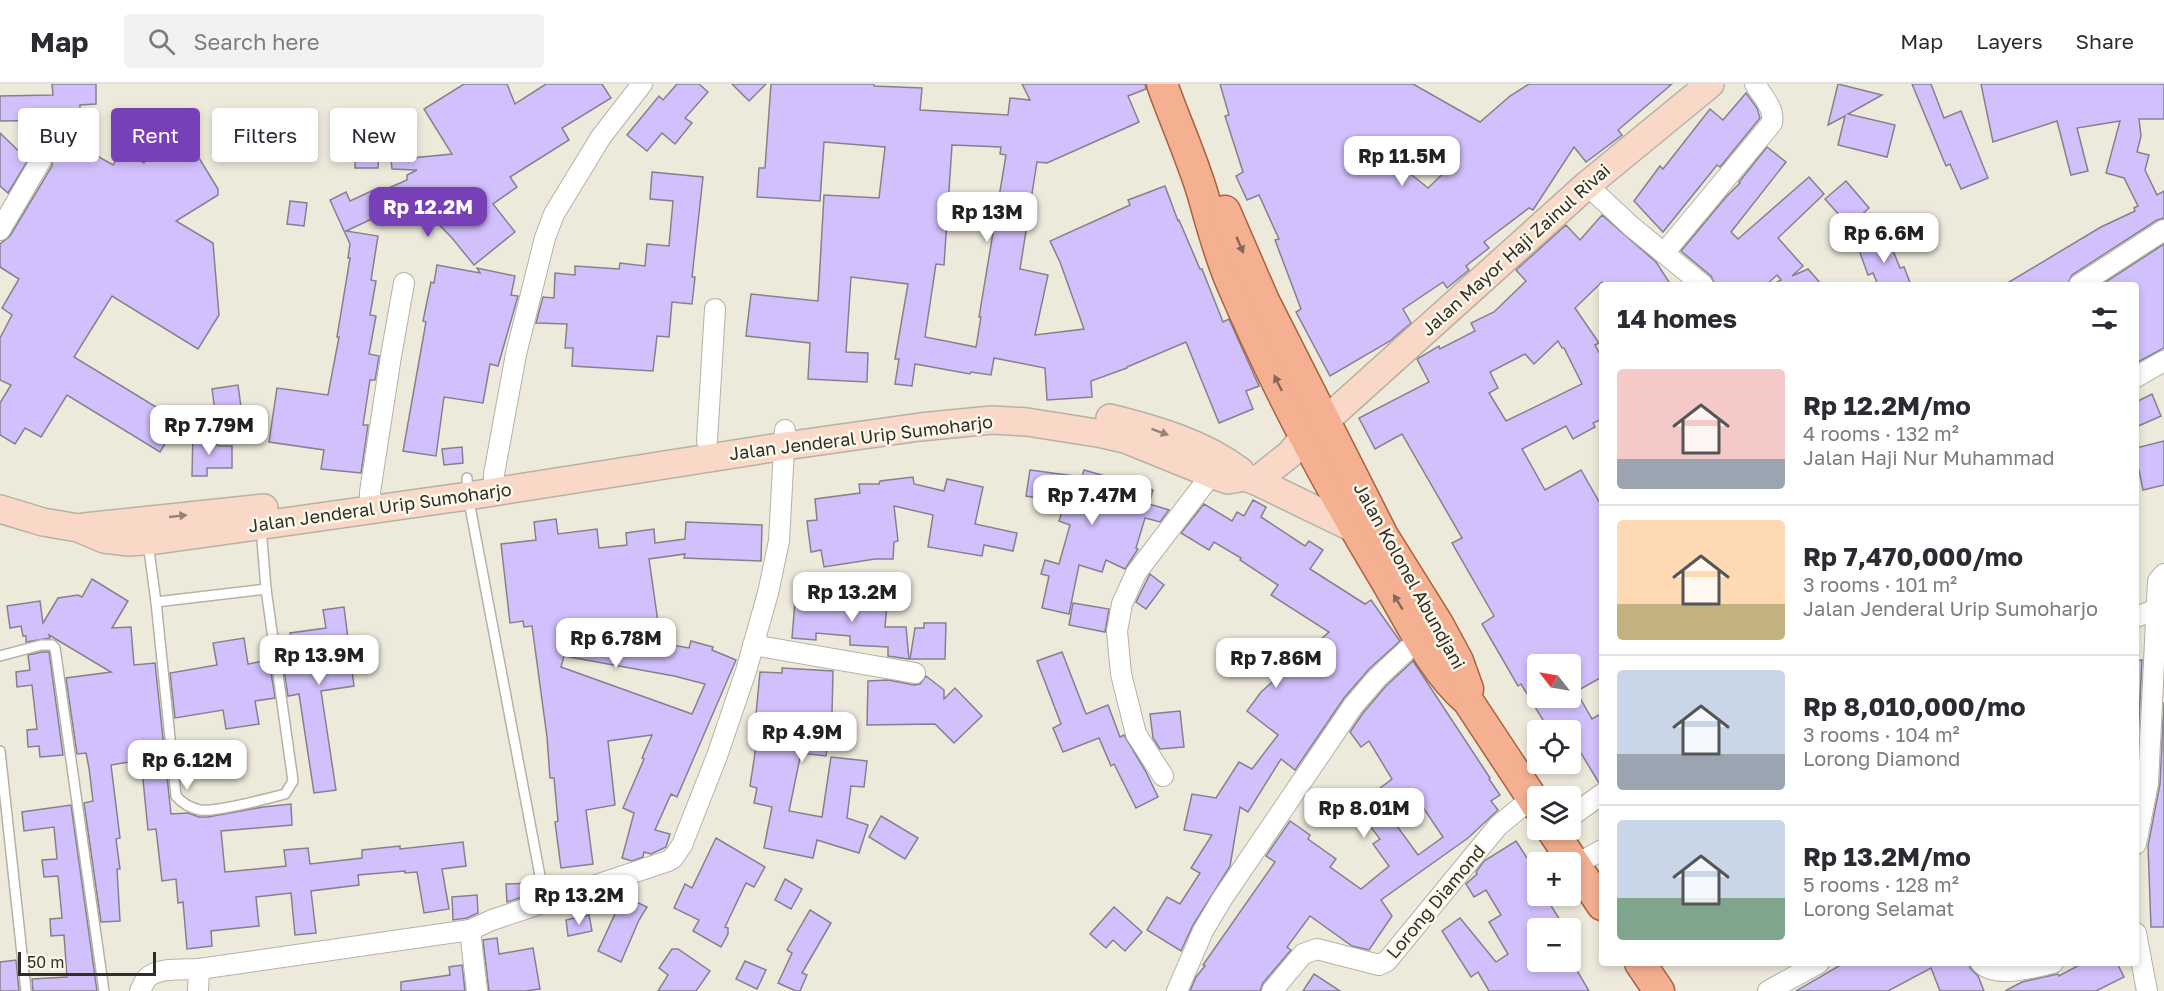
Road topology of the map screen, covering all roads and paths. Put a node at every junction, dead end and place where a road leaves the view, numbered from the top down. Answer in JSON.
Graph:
{"nodes":[{"id":1,"x":642,"y":84,"type":"edge"},
{"id":2,"x":1174,"y":84,"type":"edge"},
{"id":3,"x":1755,"y":84,"type":"edge"},
{"id":4,"x":1703,"y":87,"type":"edge"},
{"id":5,"x":40,"y":162,"type":"edge"},
{"id":6,"x":1587,"y":185,"type":"junction"},
{"id":7,"x":0,"y":230,"type":"edge"},
{"id":8,"x":2164,"y":230,"type":"edge"},
{"id":9,"x":1664,"y":253,"type":"junction"},
{"id":10,"x":1699,"y":282,"type":"edge"},
{"id":11,"x":2084,"y":282,"type":"edge"},
{"id":12,"x":404,"y":283,"type":"dead end"},
{"id":13,"x":715,"y":309,"type":"dead end"},
{"id":14,"x":2164,"y":361,"type":"edge"},
{"id":15,"x":2139,"y":375,"type":"edge"},
{"id":16,"x":1316,"y":428,"type":"junction"},
{"id":17,"x":785,"y":438,"type":"junction"},
{"id":18,"x":707,"y":441,"type":"junction"},
{"id":19,"x":1211,"y":475,"type":"junction"},
{"id":20,"x":1250,"y":479,"type":"junction"},
{"id":21,"x":481,"y":485,"type":"junction"},
{"id":22,"x":370,"y":501,"type":"junction"},
{"id":23,"x":0,"y":509,"type":"edge"},
{"id":24,"x":261,"y":517,"type":"junction"},
{"id":25,"x":147,"y":530,"type":"junction"},
{"id":26,"x":1369,"y":533,"type":"junction"},
{"id":27,"x":2164,"y":574,"type":"edge"},
{"id":28,"x":266,"y":590,"type":"junction"},
{"id":29,"x":156,"y":602,"type":"junction"},
{"id":30,"x":2157,"y":609,"type":"junction"},
{"id":31,"x":2139,"y":616,"type":"edge"},
{"id":32,"x":1420,"y":638,"type":"junction"},
{"id":33,"x":753,"y":645,"type":"junction"},
{"id":34,"x":0,"y":656,"type":"edge"},
{"id":35,"x":915,"y":673,"type":"dead end"},
{"id":36,"x":1468,"y":701,"type":"junction"},
{"id":37,"x":0,"y":751,"type":"edge"},
{"id":38,"x":1163,"y":776,"type":"dead end"},
{"id":39,"x":2149,"y":783,"type":"edge"},
{"id":40,"x":1527,"y":786,"type":"edge"},
{"id":41,"x":1599,"y":795,"type":"edge"},
{"id":42,"x":1581,"y":804,"type":"edge"},
{"id":43,"x":1527,"y":822,"type":"edge"},
{"id":44,"x":2139,"y":830,"type":"edge"},
{"id":45,"x":1599,"y":852,"type":"edge"},
{"id":46,"x":1581,"y":862,"type":"edge"},
{"id":47,"x":1581,"y":874,"type":"edge"},
{"id":48,"x":1599,"y":901,"type":"edge"},
{"id":49,"x":545,"y":902,"type":"junction"},
{"id":50,"x":470,"y":930,"type":"junction"},
{"id":51,"x":2139,"y":951,"type":"edge"},
{"id":52,"x":1642,"y":966,"type":"edge"},
{"id":53,"x":1814,"y":966,"type":"edge"},
{"id":54,"x":1985,"y":966,"type":"edge"},
{"id":55,"x":2039,"y":966,"type":"edge"},
{"id":56,"x":199,"y":969,"type":"junction"},
{"id":57,"x":26,"y":991,"type":"edge"},
{"id":58,"x":104,"y":991,"type":"edge"},
{"id":59,"x":140,"y":991,"type":"edge"},
{"id":60,"x":198,"y":991,"type":"edge"},
{"id":61,"x":477,"y":991,"type":"edge"},
{"id":62,"x":1177,"y":991,"type":"edge"},
{"id":63,"x":1272,"y":991,"type":"edge"},
{"id":64,"x":1659,"y":991,"type":"edge"},
{"id":65,"x":1768,"y":991,"type":"edge"},
{"id":66,"x":2146,"y":991,"type":"edge"}],
"edges":[{"from":1,"to":21,"type":"street"},
{"from":2,"to":16,"type":"main road","name":"Jalan Kolonel Abundjani"},
{"from":3,"to":9,"type":"street"},
{"from":4,"to":6,"type":"street","name":"Jalan Mayor Haji Zainul Rivai"},
{"from":5,"to":7,"type":"street"},
{"from":6,"to":9,"type":"street"},
{"from":6,"to":16,"type":"street","name":"Jalan Mayor Haji Zainul Rivai"},
{"from":8,"to":11,"type":"street"},
{"from":9,"to":10,"type":"street"},
{"from":12,"to":22,"type":"street"},
{"from":13,"to":18,"type":"street"},
{"from":14,"to":15,"type":"street"},
{"from":16,"to":20,"type":"street","name":"Jalan Mayor Haji Zainul Rivai"},
{"from":16,"to":26,"type":"main road","name":"Jalan Kolonel Abundjani"},
{"from":17,"to":18,"type":"street","name":"Jalan Jenderal Urip Sumoharjo"},
{"from":17,"to":19,"type":"street","name":"Jalan Jenderal Urip Sumoharjo"},
{"from":17,"to":20,"type":"street","name":"Jalan Jenderal Urip Sumoharjo","one_way":true},
{"from":17,"to":21,"type":"street","name":"Jalan Jenderal Urip Sumoharjo"},
{"from":17,"to":33,"type":"street"},
{"from":18,"to":21,"type":"street","name":"Jalan Jenderal Urip Sumoharjo"},
{"from":19,"to":20,"type":"street","name":"Jalan Jenderal Urip Sumoharjo"},
{"from":19,"to":38,"type":"street"},
{"from":20,"to":26,"type":"street"},
{"from":21,"to":22,"type":"street","name":"Jalan Jenderal Urip Sumoharjo"},
{"from":21,"to":49,"type":"lane"},
{"from":22,"to":24,"type":"street","name":"Jalan Jenderal Urip Sumoharjo"},
{"from":23,"to":25,"type":"street","name":"Jalan Jenderal Urip Sumoharjo"},
{"from":24,"to":25,"type":"street","name":"Jalan Jenderal Urip Sumoharjo"},
{"from":24,"to":28,"type":"lane"},
{"from":25,"to":29,"type":"lane"},
{"from":32,"to":26,"type":"main road","name":"Jalan Kolonel Abundjani","one_way":true},
{"from":26,"to":36,"type":"main road","name":"Jalan Kolonel Abundjani"},
{"from":27,"to":30,"type":"street"},
{"from":28,"to":29,"type":"lane"},
{"from":28,"to":29,"type":"lane"},
{"from":30,"to":31,"type":"street"},
{"from":30,"to":39,"type":"street"},
{"from":32,"to":36,"type":"main road","name":"Jalan Kolonel Abundjani"},
{"from":32,"to":62,"type":"street"},
{"from":33,"to":35,"type":"street"},
{"from":33,"to":49,"type":"street"},
{"from":34,"to":58,"type":"lane"},
{"from":36,"to":40,"type":"main road","name":"Jalan Kolonel Abundjani"},
{"from":37,"to":57,"type":"lane"},
{"from":39,"to":44,"type":"street"},
{"from":41,"to":42,"type":"street","name":"Lorong Diamond"},
{"from":43,"to":63,"type":"street","name":"Lorong Diamond"},
{"from":45,"to":46,"type":"street"},
{"from":47,"to":48,"type":"main road","name":"Jalan Kolonel Abundjani"},
{"from":49,"to":50,"type":"street"},
{"from":50,"to":56,"type":"street"},
{"from":50,"to":61,"type":"street"},
{"from":51,"to":66,"type":"street"},
{"from":52,"to":64,"type":"main road"},
{"from":53,"to":65,"type":"street"},
{"from":54,"to":55,"type":"street"},
{"from":56,"to":59,"type":"street"},
{"from":56,"to":60,"type":"street"}]}
